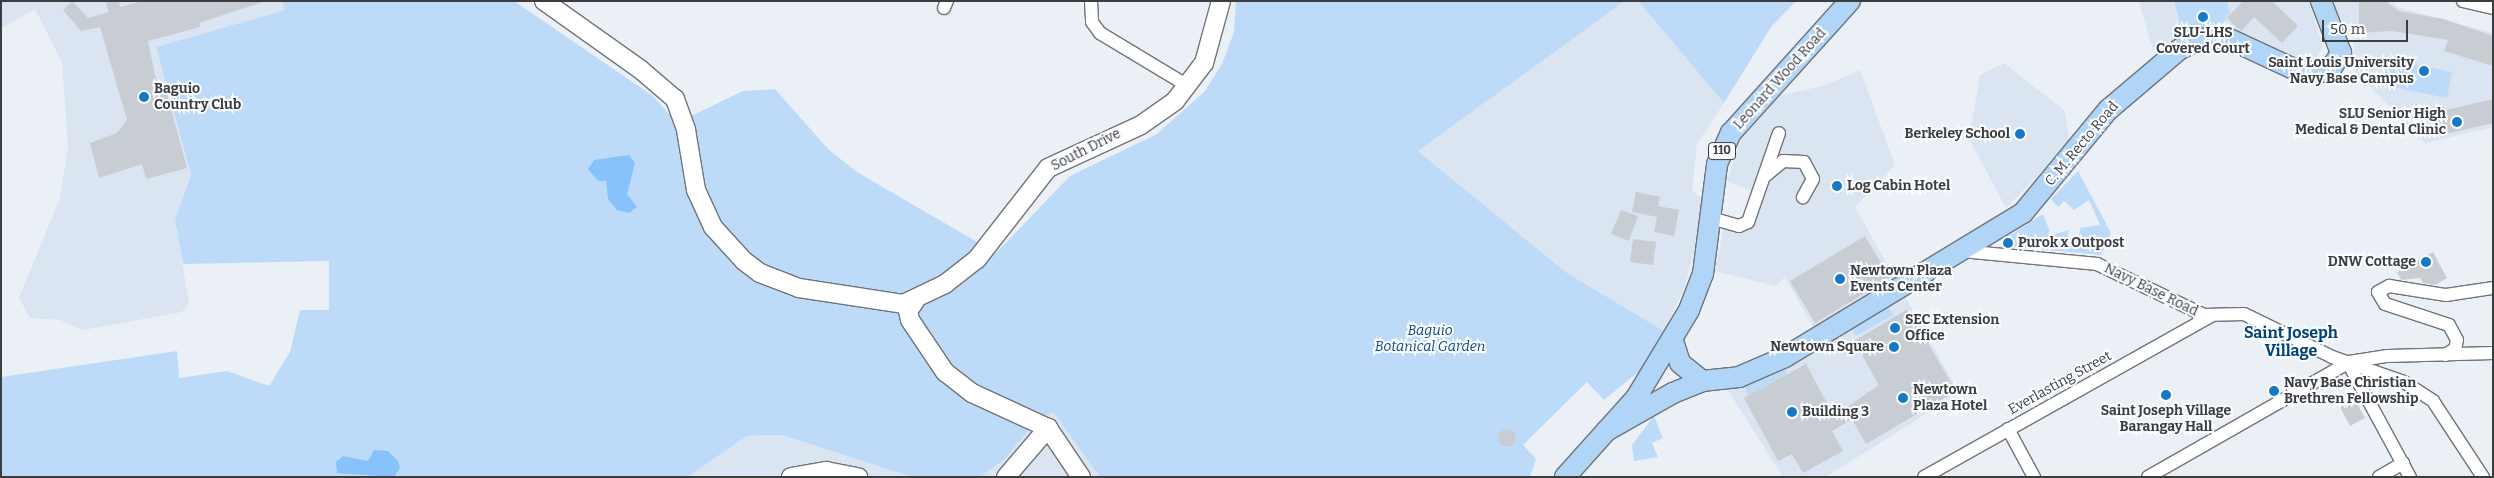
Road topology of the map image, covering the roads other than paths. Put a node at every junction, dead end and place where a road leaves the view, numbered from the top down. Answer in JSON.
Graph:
{"nodes":[{"id":1,"x":544,"y":1,"type":"edge"},
{"id":2,"x":1091,"y":1,"type":"edge"},
{"id":3,"x":1221,"y":1,"type":"edge"},
{"id":4,"x":1850,"y":1,"type":"edge"},
{"id":5,"x":2321,"y":1,"type":"edge"},
{"id":6,"x":2463,"y":1,"type":"edge"},
{"id":7,"x":2493,"y":8,"type":"edge"},
{"id":8,"x":1188,"y":86,"type":"junction"},
{"id":9,"x":1779,"y":133,"type":"dead end"},
{"id":10,"x":1764,"y":177,"type":"junction"},
{"id":11,"x":1803,"y":197,"type":"dead end"},
{"id":12,"x":1711,"y":218,"type":"junction"},
{"id":13,"x":1962,"y":251,"type":"junction"},
{"id":14,"x":2493,"y":288,"type":"edge"},
{"id":15,"x":909,"y":308,"type":"junction"},
{"id":16,"x":2211,"y":316,"type":"junction"},
{"id":17,"x":1673,"y":341,"type":"junction"},
{"id":18,"x":2493,"y":353,"type":"edge"},
{"id":19,"x":2445,"y":355,"type":"junction"},
{"id":20,"x":2348,"y":363,"type":"junction"},
{"id":21,"x":1702,"y":381,"type":"junction"},
{"id":22,"x":1048,"y":428,"type":"junction"},
{"id":23,"x":2008,"y":429,"type":"junction"},
{"id":24,"x":1606,"y":431,"type":"junction"},
{"id":25,"x":2403,"y":463,"type":"junction"},
{"id":26,"x":791,"y":477,"type":"edge"},
{"id":27,"x":858,"y":477,"type":"edge"},
{"id":28,"x":1006,"y":477,"type":"edge"},
{"id":29,"x":1081,"y":477,"type":"edge"},
{"id":30,"x":1565,"y":477,"type":"edge"},
{"id":31,"x":1924,"y":477,"type":"edge"},
{"id":32,"x":2034,"y":477,"type":"edge"},
{"id":33,"x":2148,"y":477,"type":"edge"},
{"id":34,"x":2379,"y":477,"type":"edge"},
{"id":35,"x":2410,"y":477,"type":"edge"},
{"id":36,"x":2483,"y":477,"type":"edge"}],
"edges":[{"from":1,"to":15,"type":"main road"},
{"from":2,"to":8,"type":"street"},
{"from":3,"to":8,"type":"main road","name":"South Drive"},
{"from":4,"to":12,"type":"main road","name":"Leonard Wood Road","number":"110"},
{"from":5,"to":13,"type":"main road","name":"C. M. Recto Road"},
{"from":6,"to":7,"type":"street"},
{"from":8,"to":15,"type":"main road","name":"South Drive"},
{"from":9,"to":10,"type":"street"},
{"from":10,"to":11,"type":"street"},
{"from":10,"to":12,"type":"street"},
{"from":12,"to":17,"type":"main road","name":"Leonard Wood Road","number":"110"},
{"from":13,"to":16,"type":"street","name":"Navy Base Road"},
{"from":13,"to":21,"type":"main road"},
{"from":14,"to":19,"type":"street"},
{"from":15,"to":22,"type":"main road"},
{"from":16,"to":20,"type":"street","name":"Navy Base Road"},
{"from":16,"to":23,"type":"street","name":"Everlasting Street"},
{"from":17,"to":21,"type":"main road"},
{"from":17,"to":24,"type":"main road","name":"Leonard Wood Road","number":"110"},
{"from":18,"to":19,"type":"street"},
{"from":19,"to":20,"type":"street"},
{"from":20,"to":25,"type":"street"},
{"from":20,"to":33,"type":"street"},
{"from":20,"to":36,"type":"street","name":"Navy Base Road"},
{"from":21,"to":24,"type":"main road"},
{"from":22,"to":28,"type":"main road"},
{"from":22,"to":29,"type":"main road"},
{"from":23,"to":31,"type":"street","name":"Everlasting Street"},
{"from":23,"to":32,"type":"street"},
{"from":24,"to":30,"type":"main road","name":"Leonard Wood Road","number":"110"},
{"from":25,"to":34,"type":"street"},
{"from":25,"to":35,"type":"street"},
{"from":26,"to":27,"type":"main road"}]}
